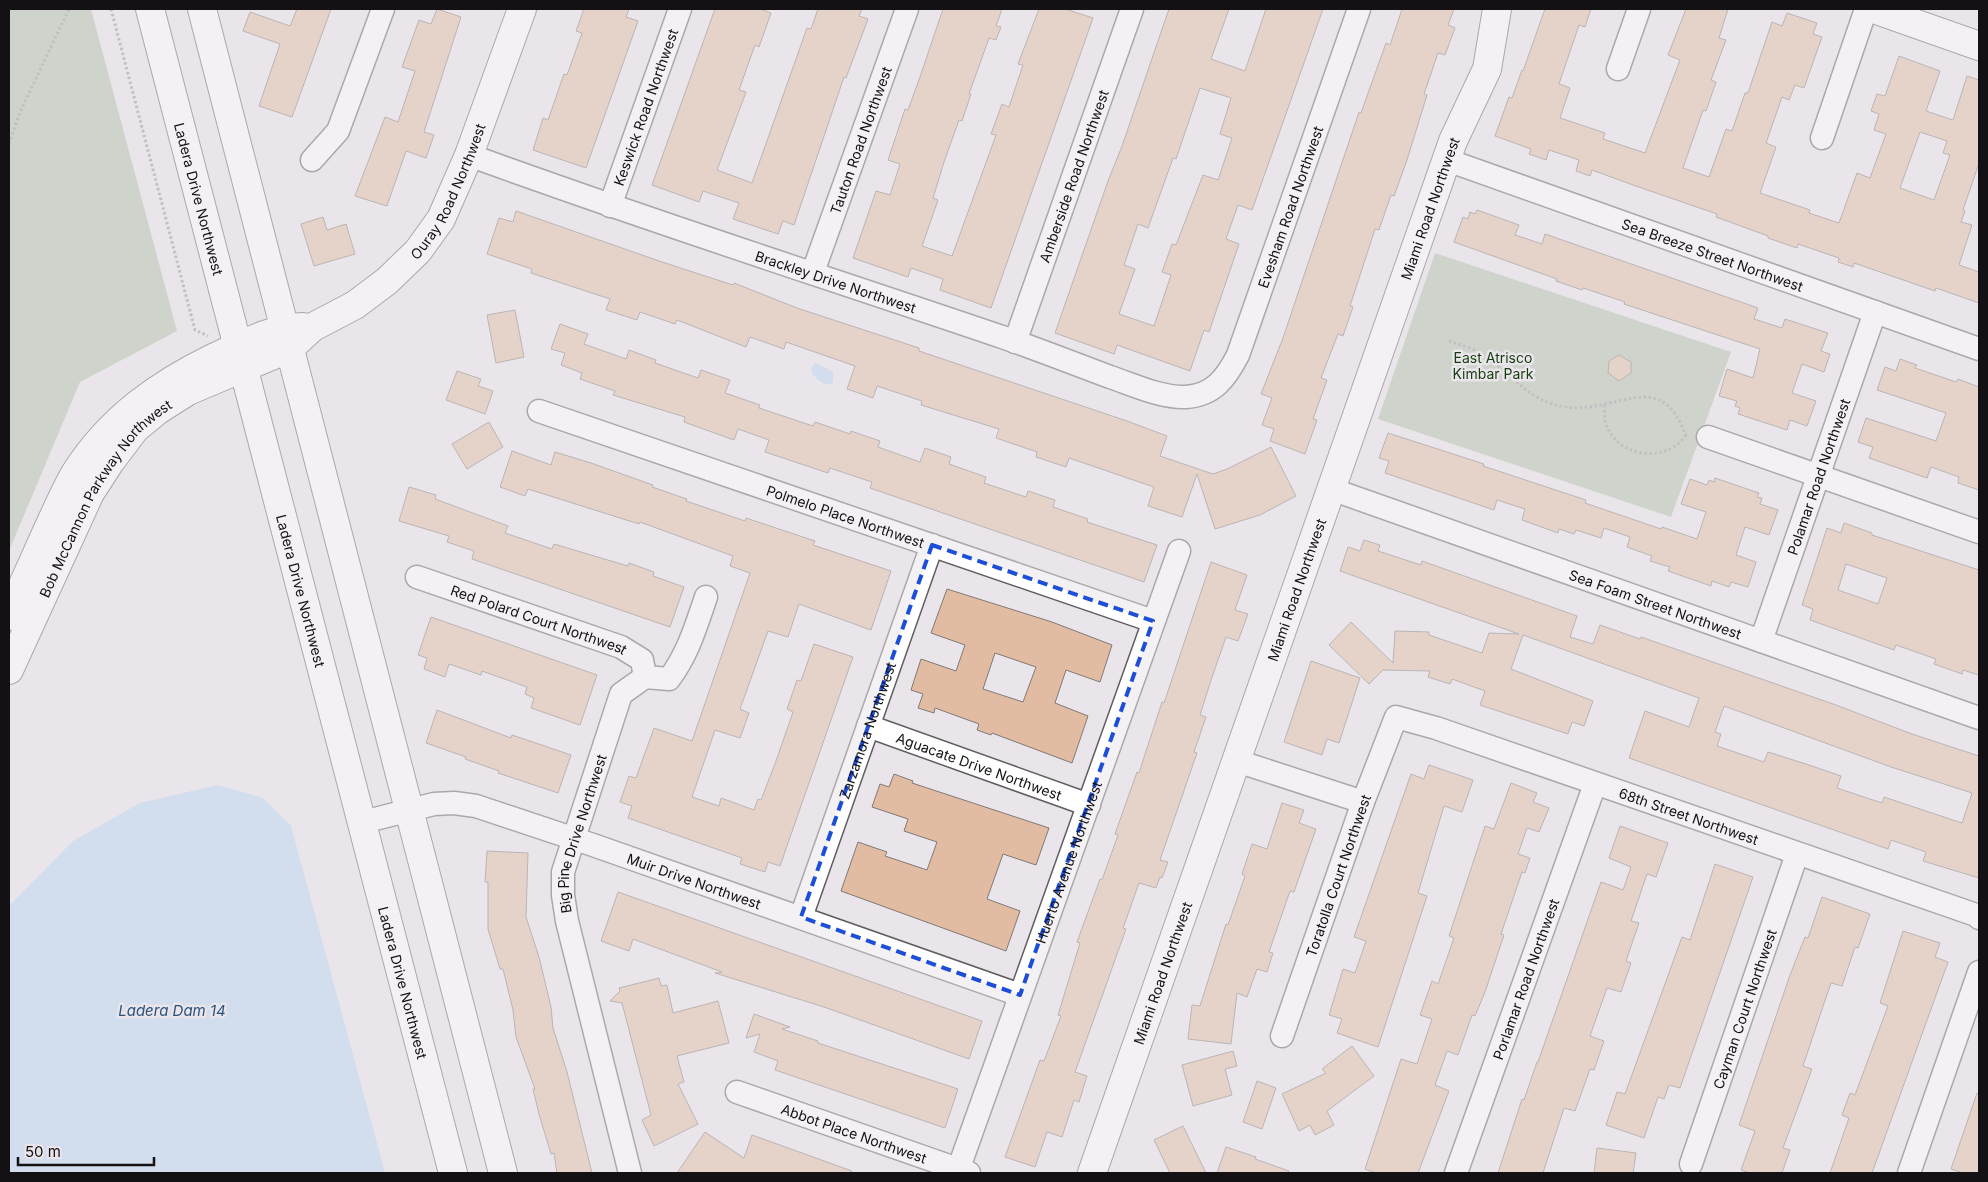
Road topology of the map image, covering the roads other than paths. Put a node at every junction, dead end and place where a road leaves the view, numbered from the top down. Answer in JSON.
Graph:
{"nodes":[{"id":1,"x":150,"y":9,"type":"edge"},
{"id":2,"x":202,"y":9,"type":"edge"},
{"id":3,"x":383,"y":9,"type":"edge"},
{"id":4,"x":522,"y":9,"type":"edge"},
{"id":5,"x":680,"y":9,"type":"edge"},
{"id":6,"x":907,"y":9,"type":"edge"},
{"id":7,"x":1132,"y":9,"type":"edge"},
{"id":8,"x":1359,"y":9,"type":"edge"},
{"id":9,"x":1497,"y":9,"type":"edge"},
{"id":10,"x":1639,"y":9,"type":"edge"},
{"id":11,"x":1866,"y":9,"type":"edge"},
{"id":12,"x":1874,"y":9,"type":"edge"},
{"id":13,"x":1979,"y":46,"type":"edge"},
{"id":14,"x":1618,"y":69,"type":"dead end"},
{"id":15,"x":1822,"y":138,"type":"dead end"},
{"id":16,"x":469,"y":155,"type":"junction"},
{"id":17,"x":312,"y":160,"type":"dead end"},
{"id":18,"x":1447,"y":160,"type":"junction"},
{"id":19,"x":610,"y":206,"type":"junction"},
{"id":20,"x":813,"y":272,"type":"junction"},
{"id":21,"x":1875,"y":312,"type":"junction"},
{"id":22,"x":287,"y":338,"type":"junction"},
{"id":23,"x":1015,"y":342,"type":"junction"},
{"id":24,"x":1979,"y":349,"type":"edge"},
{"id":25,"x":240,"y":356,"type":"junction"},
{"id":26,"x":1205,"y":394,"type":"joint"},
{"id":27,"x":538,"y":410,"type":"dead end"},
{"id":28,"x":1696,"y":437,"type":"road end"},
{"id":29,"x":1818,"y":476,"type":"junction"},
{"id":30,"x":1331,"y":489,"type":"junction"},
{"id":31,"x":1979,"y":532,"type":"edge"},
{"id":32,"x":932,"y":545,"type":"junction"},
{"id":33,"x":1179,"y":551,"type":"dead end"},
{"id":34,"x":417,"y":577,"type":"dead end"},
{"id":35,"x":706,"y":597,"type":"dead end"},
{"id":36,"x":9,"y":616,"type":"edge"},
{"id":37,"x":1153,"y":621,"type":"junction"},
{"id":38,"x":1761,"y":641,"type":"junction"},
{"id":39,"x":9,"y":670,"type":"edge"},
{"id":40,"x":645,"y":677,"type":"junction"},
{"id":41,"x":1396,"y":718,"type":"joint"},
{"id":42,"x":1979,"y":718,"type":"edge"},
{"id":43,"x":868,"y":726,"type":"junction"},
{"id":44,"x":1237,"y":761,"type":"junction"},
{"id":45,"x":1595,"y":784,"type":"junction"},
{"id":46,"x":1363,"y":802,"type":"junction"},
{"id":47,"x":1089,"y":805,"type":"junction"},
{"id":48,"x":410,"y":810,"type":"junction"},
{"id":49,"x":363,"y":822,"type":"junction"},
{"id":50,"x":572,"y":838,"type":"junction"},
{"id":51,"x":1797,"y":854,"type":"junction"},
{"id":52,"x":801,"y":918,"type":"junction"},
{"id":53,"x":1979,"y":918,"type":"edge"},
{"id":54,"x":1979,"y":972,"type":"edge"},
{"id":55,"x":1020,"y":995,"type":"junction"},
{"id":56,"x":1972,"y":1018,"type":"edge"},
{"id":57,"x":1282,"y":1036,"type":"dead end"},
{"id":58,"x":737,"y":1092,"type":"dead end"},
{"id":59,"x":1691,"y":1164,"type":"dead end"},
{"id":60,"x":961,"y":1172,"type":"edge"},
{"id":61,"x":453,"y":1173,"type":"edge"},
{"id":62,"x":504,"y":1173,"type":"edge"},
{"id":63,"x":630,"y":1173,"type":"edge"},
{"id":64,"x":1092,"y":1173,"type":"edge"},
{"id":65,"x":1456,"y":1173,"type":"edge"},
{"id":66,"x":1909,"y":1173,"type":"edge"}],
"edges":[{"from":1,"to":25,"type":"street","name":"Ladera Drive Northwest"},
{"from":2,"to":22,"type":"street"},
{"from":3,"to":17,"type":"street"},
{"from":4,"to":16,"type":"street","name":"Ouray Road Northwest"},
{"from":5,"to":19,"type":"street","name":"Keswick Road Northwest"},
{"from":6,"to":20,"type":"street","name":"Tauton Road Northwest"},
{"from":7,"to":23,"type":"street","name":"Amberside Road Northwest"},
{"from":8,"to":26,"type":"street","name":"Evesham Road Northwest"},
{"from":9,"to":18,"type":"street","name":"Miami Road Northwest"},
{"from":10,"to":14,"type":"street"},
{"from":11,"to":15,"type":"street"},
{"from":12,"to":13,"type":"street"},
{"from":16,"to":19,"type":"street","name":"Brackley Drive Northwest"},
{"from":16,"to":22,"type":"street","name":"Ouray Road Northwest"},
{"from":18,"to":21,"type":"street","name":"Sea Breeze Street Northwest"},
{"from":18,"to":30,"type":"street","name":"Miami Road Northwest"},
{"from":19,"to":20,"type":"street","name":"Brackley Drive Northwest"},
{"from":20,"to":23,"type":"street","name":"Brackley Drive Northwest"},
{"from":21,"to":24,"type":"street","name":"Sea Breeze Street Northwest"},
{"from":21,"to":29,"type":"street","name":"Polamar Road Northwest"},
{"from":22,"to":25,"type":"street","name":"Ouray Road Northwest"},
{"from":22,"to":48,"type":"street"},
{"from":23,"to":26,"type":"street","name":"Brackley Drive Northwest"},
{"from":25,"to":36,"type":"street","name":"Bob McCannon Parkway Northwest"},
{"from":25,"to":39,"type":"street","name":"Bob McCannon Parkway Northwest"},
{"from":25,"to":49,"type":"street","name":"Ladera Drive Northwest"},
{"from":27,"to":32,"type":"street","name":"Polmelo Place Northwest"},
{"from":28,"to":29,"type":"street"},
{"from":29,"to":31,"type":"street"},
{"from":29,"to":38,"type":"street","name":"Polamar Road Northwest"},
{"from":30,"to":38,"type":"street","name":"Sea Foam Street Northwest"},
{"from":30,"to":44,"type":"street","name":"Miami Road Northwest"},
{"from":32,"to":37,"type":"street","name":"Polmelo Place Northwest"},
{"from":32,"to":43,"type":"street","name":"Zarzamora Northwest"},
{"from":33,"to":37,"type":"street","name":"Huerto Avenue Northwest"},
{"from":34,"to":40,"type":"street","name":"Red Polard Court Northwest"},
{"from":35,"to":40,"type":"street"},
{"from":37,"to":47,"type":"street","name":"Huerto Avenue Northwest"},
{"from":38,"to":42,"type":"street","name":"Sea Foam Street Northwest"},
{"from":40,"to":50,"type":"street","name":"Big Pine Drive Northwest"},
{"from":41,"to":45,"type":"street","name":"68th Street Northwest"},
{"from":41,"to":46,"type":"street","name":"Toratolla Court Northwest"},
{"from":43,"to":47,"type":"street","name":"Aguacate Drive Northwest"},
{"from":43,"to":52,"type":"street","name":"Zarzamora Northwest"},
{"from":44,"to":46,"type":"street"},
{"from":44,"to":64,"type":"street","name":"Miami Road Northwest"},
{"from":45,"to":51,"type":"street","name":"68th Street Northwest"},
{"from":45,"to":65,"type":"street","name":"Porlamar Road Northwest"},
{"from":46,"to":57,"type":"street","name":"Toratolla Court Northwest"},
{"from":47,"to":55,"type":"street","name":"Huerto Avenue Northwest"},
{"from":48,"to":49,"type":"street","name":"Muir Drive Northwest"},
{"from":48,"to":50,"type":"street","name":"Muir Drive Northwest"},
{"from":48,"to":62,"type":"street"},
{"from":49,"to":61,"type":"street","name":"Ladera Drive Northwest"},
{"from":50,"to":52,"type":"street","name":"Muir Drive Northwest"},
{"from":50,"to":63,"type":"street","name":"Big Pine Drive Northwest"},
{"from":51,"to":53,"type":"street","name":"68th Street Northwest"},
{"from":51,"to":59,"type":"street","name":"Cayman Court Northwest"},
{"from":52,"to":55,"type":"street","name":"Muir Drive Northwest"},
{"from":54,"to":56,"type":"street"},
{"from":55,"to":60,"type":"street","name":"Huerto Avenue Northwest"},
{"from":56,"to":66,"type":"street"},
{"from":58,"to":60,"type":"street","name":"Abbot Place Northwest"}]}
